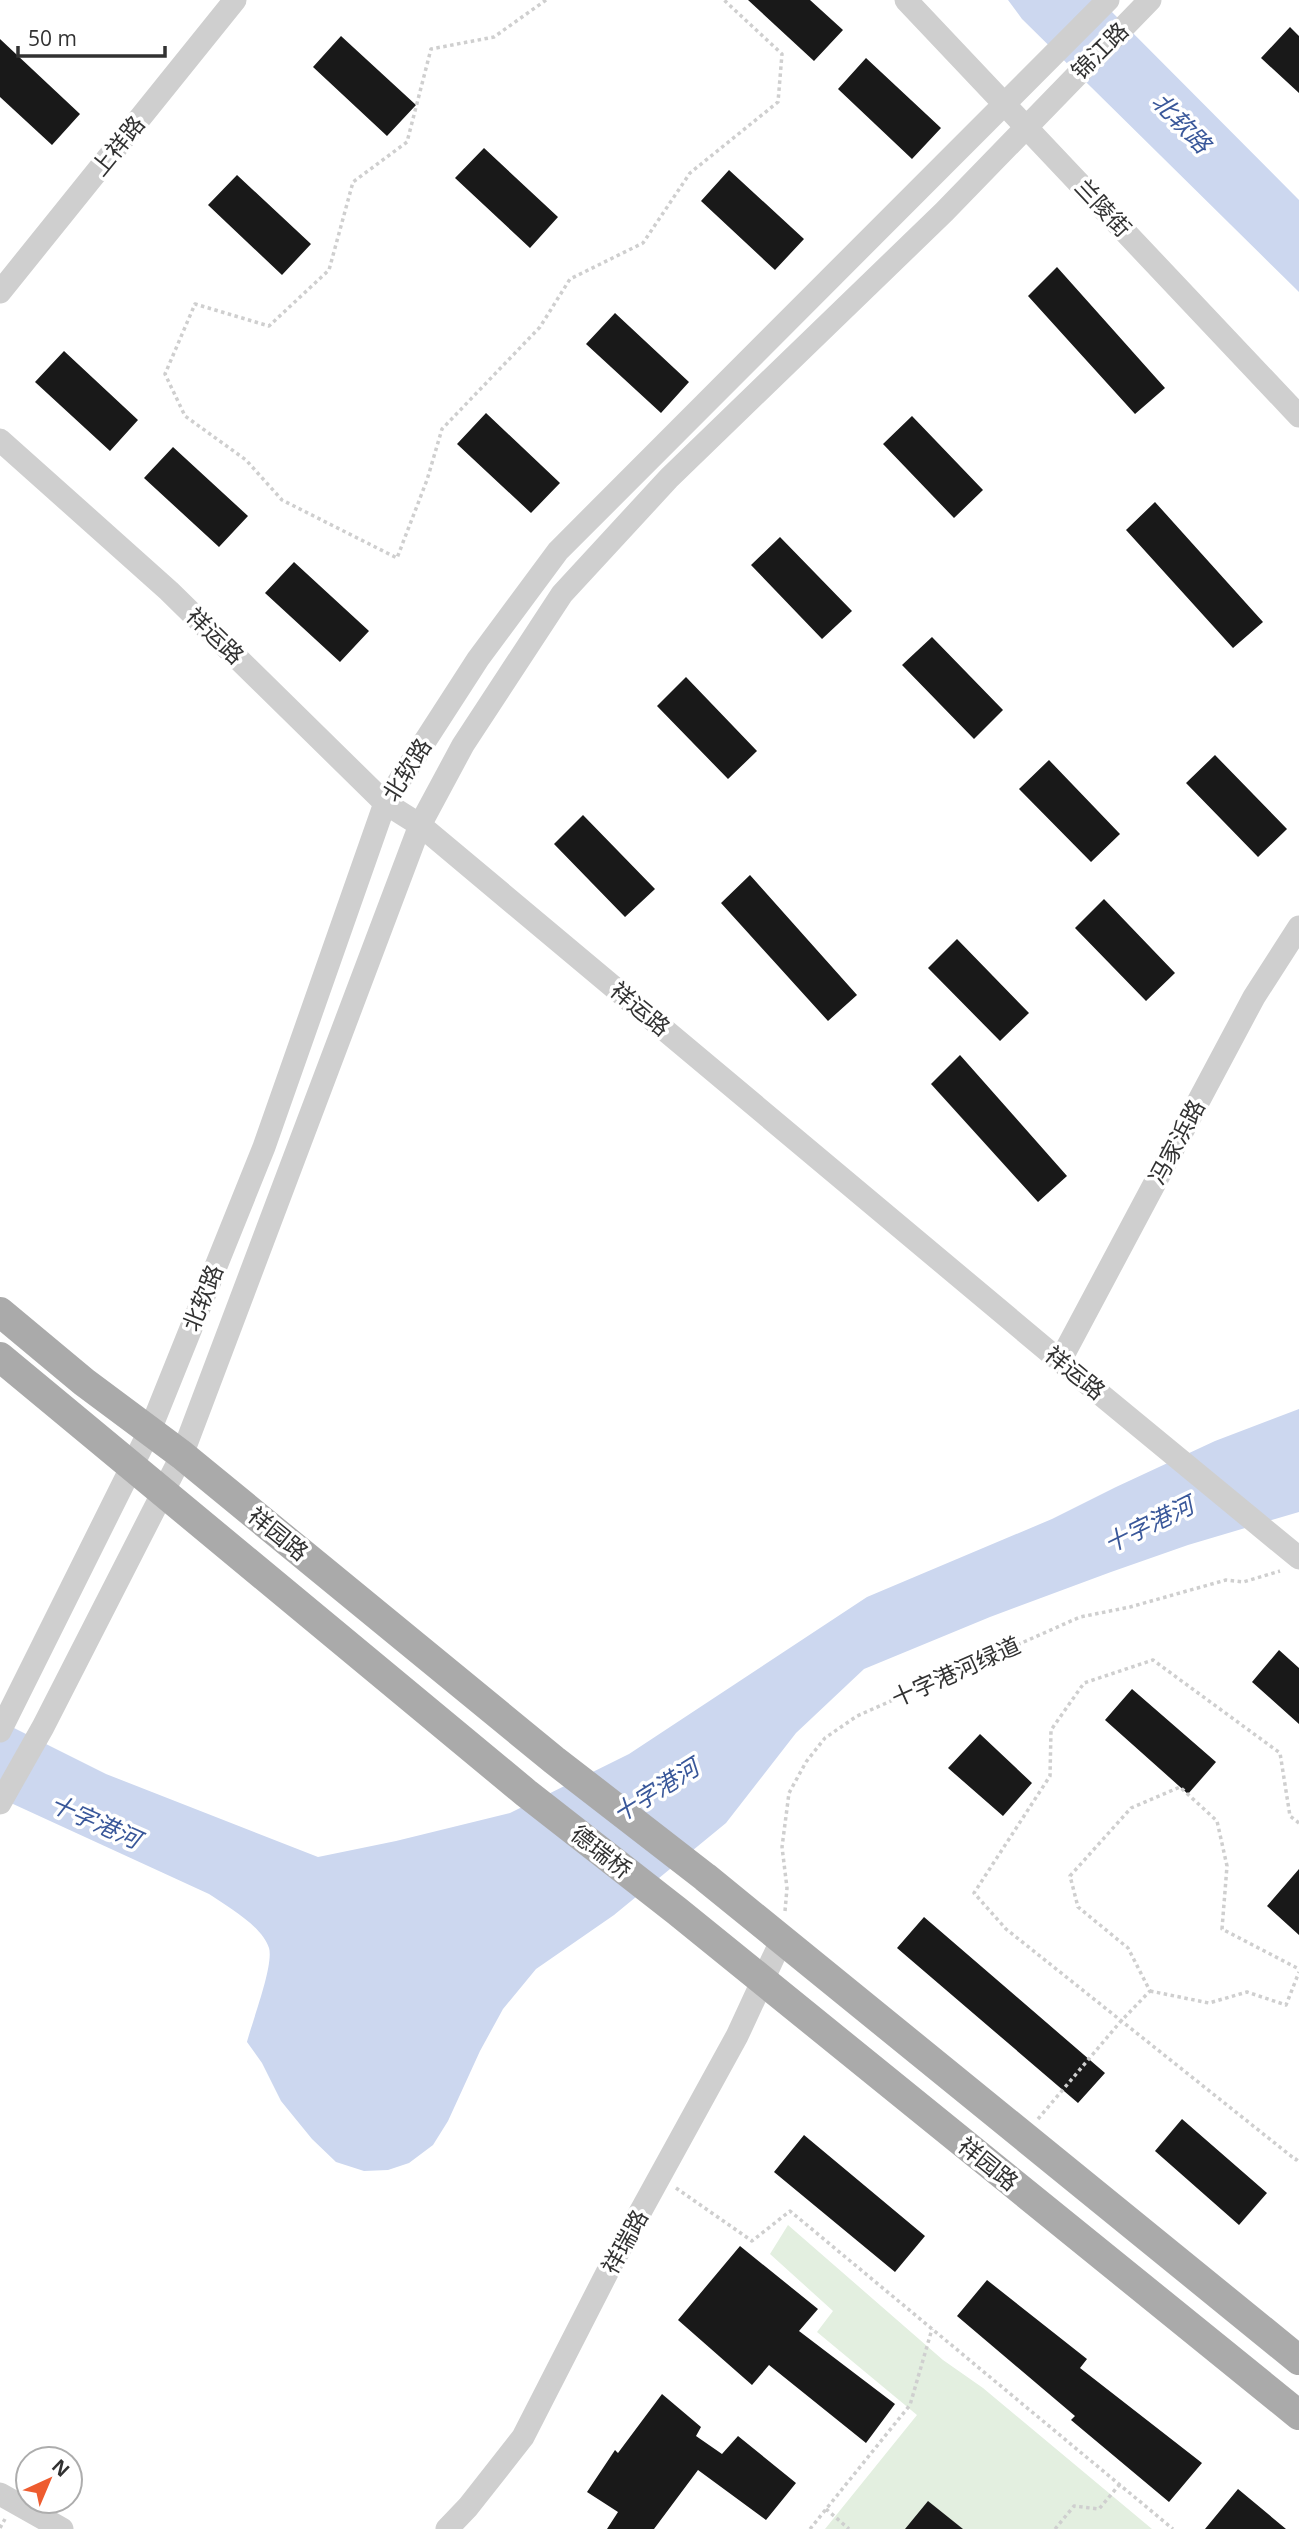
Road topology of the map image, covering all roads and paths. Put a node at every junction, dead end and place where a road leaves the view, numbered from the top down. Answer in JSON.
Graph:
{"nodes":[{"id":1,"x":235,"y":0,"type":"edge"},
{"id":2,"x":546,"y":0,"type":"edge"},
{"id":3,"x":724,"y":0,"type":"edge"},
{"id":4,"x":906,"y":0,"type":"edge"},
{"id":5,"x":1108,"y":0,"type":"edge"},
{"id":6,"x":1150,"y":0,"type":"edge"},
{"id":7,"x":1067,"y":84,"type":"joint"},
{"id":8,"x":1003,"y":104,"type":"junction"},
{"id":9,"x":1026,"y":127,"type":"junction"},
{"id":10,"x":0,"y":292,"type":"edge"},
{"id":11,"x":1299,"y":416,"type":"edge"},
{"id":12,"x":0,"y":440,"type":"edge"},
{"id":13,"x":385,"y":803,"type":"junction"},
{"id":14,"x":420,"y":824,"type":"junction"},
{"id":15,"x":1299,"y":927,"type":"edge"},
{"id":16,"x":0,"y":1312,"type":"edge"},
{"id":17,"x":0,"y":1357,"type":"edge"},
{"id":18,"x":1060,"y":1361,"type":"junction"},
{"id":19,"x":150,"y":1430,"type":"junction"},
{"id":20,"x":182,"y":1455,"type":"junction"},
{"id":21,"x":132,"y":1466,"type":"junction"},
{"id":22,"x":163,"y":1492,"type":"junction"},
{"id":23,"x":1293,"y":1563,"type":"edge"},
{"id":24,"x":6,"y":1721,"type":"edge"},
{"id":25,"x":554,"y":1760,"type":"joint"},
{"id":26,"x":526,"y":1793,"type":"joint"},
{"id":27,"x":0,"y":1803,"type":"edge"},
{"id":28,"x":1299,"y":1822,"type":"edge"},
{"id":29,"x":705,"y":1877,"type":"joint"},
{"id":30,"x":677,"y":1911,"type":"joint"},
{"id":31,"x":781,"y":1941,"type":"junction"},
{"id":32,"x":1299,"y":1970,"type":"edge"},
{"id":33,"x":762,"y":1982,"type":"junction"},
{"id":34,"x":1150,"y":1991,"type":"junction"},
{"id":35,"x":1121,"y":2021,"type":"junction"},
{"id":36,"x":1023,"y":2136,"type":"junction"},
{"id":37,"x":1299,"y":2156,"type":"edge"},
{"id":38,"x":660,"y":2177,"type":"junction"},
{"id":39,"x":932,"y":2329,"type":"junction"},
{"id":40,"x":1299,"y":2360,"type":"edge"},
{"id":41,"x":1299,"y":2415,"type":"edge"},
{"id":42,"x":1119,"y":2484,"type":"junction"},
{"id":43,"x":0,"y":2494,"type":"edge"},
{"id":44,"x":826,"y":2508,"type":"junction"},
{"id":45,"x":62,"y":2529,"type":"edge"},
{"id":46,"x":447,"y":2529,"type":"edge"},
{"id":47,"x":810,"y":2529,"type":"edge"},
{"id":48,"x":849,"y":2529,"type":"edge"},
{"id":49,"x":1055,"y":2529,"type":"edge"},
{"id":50,"x":1173,"y":2529,"type":"edge"}],
"edges":[{"from":1,"to":10,"type":"street","name":"上祥路"},
{"from":2,"to":3,"type":"path"},
{"from":4,"to":8,"type":"street","name":"兰陵街"},
{"from":5,"to":8,"type":"street","name":"北软路"},
{"from":6,"to":7,"type":"street","name":"锦江路"},
{"from":7,"to":9,"type":"street","name":"北软路"},
{"from":8,"to":9,"type":"street","name":"兰陵街"},
{"from":8,"to":13,"type":"street","name":"北软路"},
{"from":9,"to":11,"type":"street","name":"兰陵街"},
{"from":9,"to":14,"type":"street","name":"北软路"},
{"from":12,"to":13,"type":"street","name":"祥运路"},
{"from":13,"to":14,"type":"street","name":"祥运路"},
{"from":13,"to":19,"type":"street","name":"北软路"},
{"from":14,"to":18,"type":"street","name":"祥运路"},
{"from":14,"to":20,"type":"street","name":"北软路"},
{"from":15,"to":18,"type":"street","name":"冯家浜路"},
{"from":16,"to":19,"type":"main road","name":"祥园路"},
{"from":17,"to":21,"type":"main road","name":"祥园路"},
{"from":18,"to":23,"type":"street","name":"祥运路"},
{"from":19,"to":20,"type":"main road","name":"祥园路"},
{"from":19,"to":21,"type":"street","name":"北软路"},
{"from":20,"to":22,"type":"street","name":"北软路"},
{"from":20,"to":25,"type":"main road","name":"祥园路"},
{"from":21,"to":22,"type":"main road","name":"祥园路"},
{"from":21,"to":24,"type":"street","name":"北软路"},
{"from":22,"to":26,"type":"main road","name":"祥园路"},
{"from":22,"to":27,"type":"street","name":"北软路"},
{"from":23,"to":31,"type":"path","name":"十字港河绿道"},
{"from":25,"to":29,"type":"main road","name":"德瑞桥"},
{"from":26,"to":30,"type":"main road","name":"德瑞桥"},
{"from":28,"to":35,"type":"path"},
{"from":29,"to":31,"type":"main road","name":"祥园路"},
{"from":30,"to":33,"type":"main road","name":"祥园路"},
{"from":31,"to":33,"type":"street","name":"祥瑞路"},
{"from":31,"to":36,"type":"main road","name":"祥园路"},
{"from":32,"to":34,"type":"path"},
{"from":32,"to":34,"type":"path"},
{"from":33,"to":38,"type":"street","name":"祥瑞路"},
{"from":33,"to":41,"type":"main road","name":"祥园路"},
{"from":34,"to":35,"type":"path"},
{"from":35,"to":36,"type":"path"},
{"from":35,"to":37,"type":"path"},
{"from":36,"to":40,"type":"main road","name":"祥园路"},
{"from":38,"to":39,"type":"path"},
{"from":38,"to":46,"type":"street","name":"祥瑞路"},
{"from":39,"to":42,"type":"path"},
{"from":39,"to":44,"type":"path"},
{"from":42,"to":49,"type":"path"},
{"from":42,"to":50,"type":"path"},
{"from":43,"to":45,"type":"street"},
{"from":44,"to":47,"type":"path"},
{"from":44,"to":48,"type":"path"}]}
